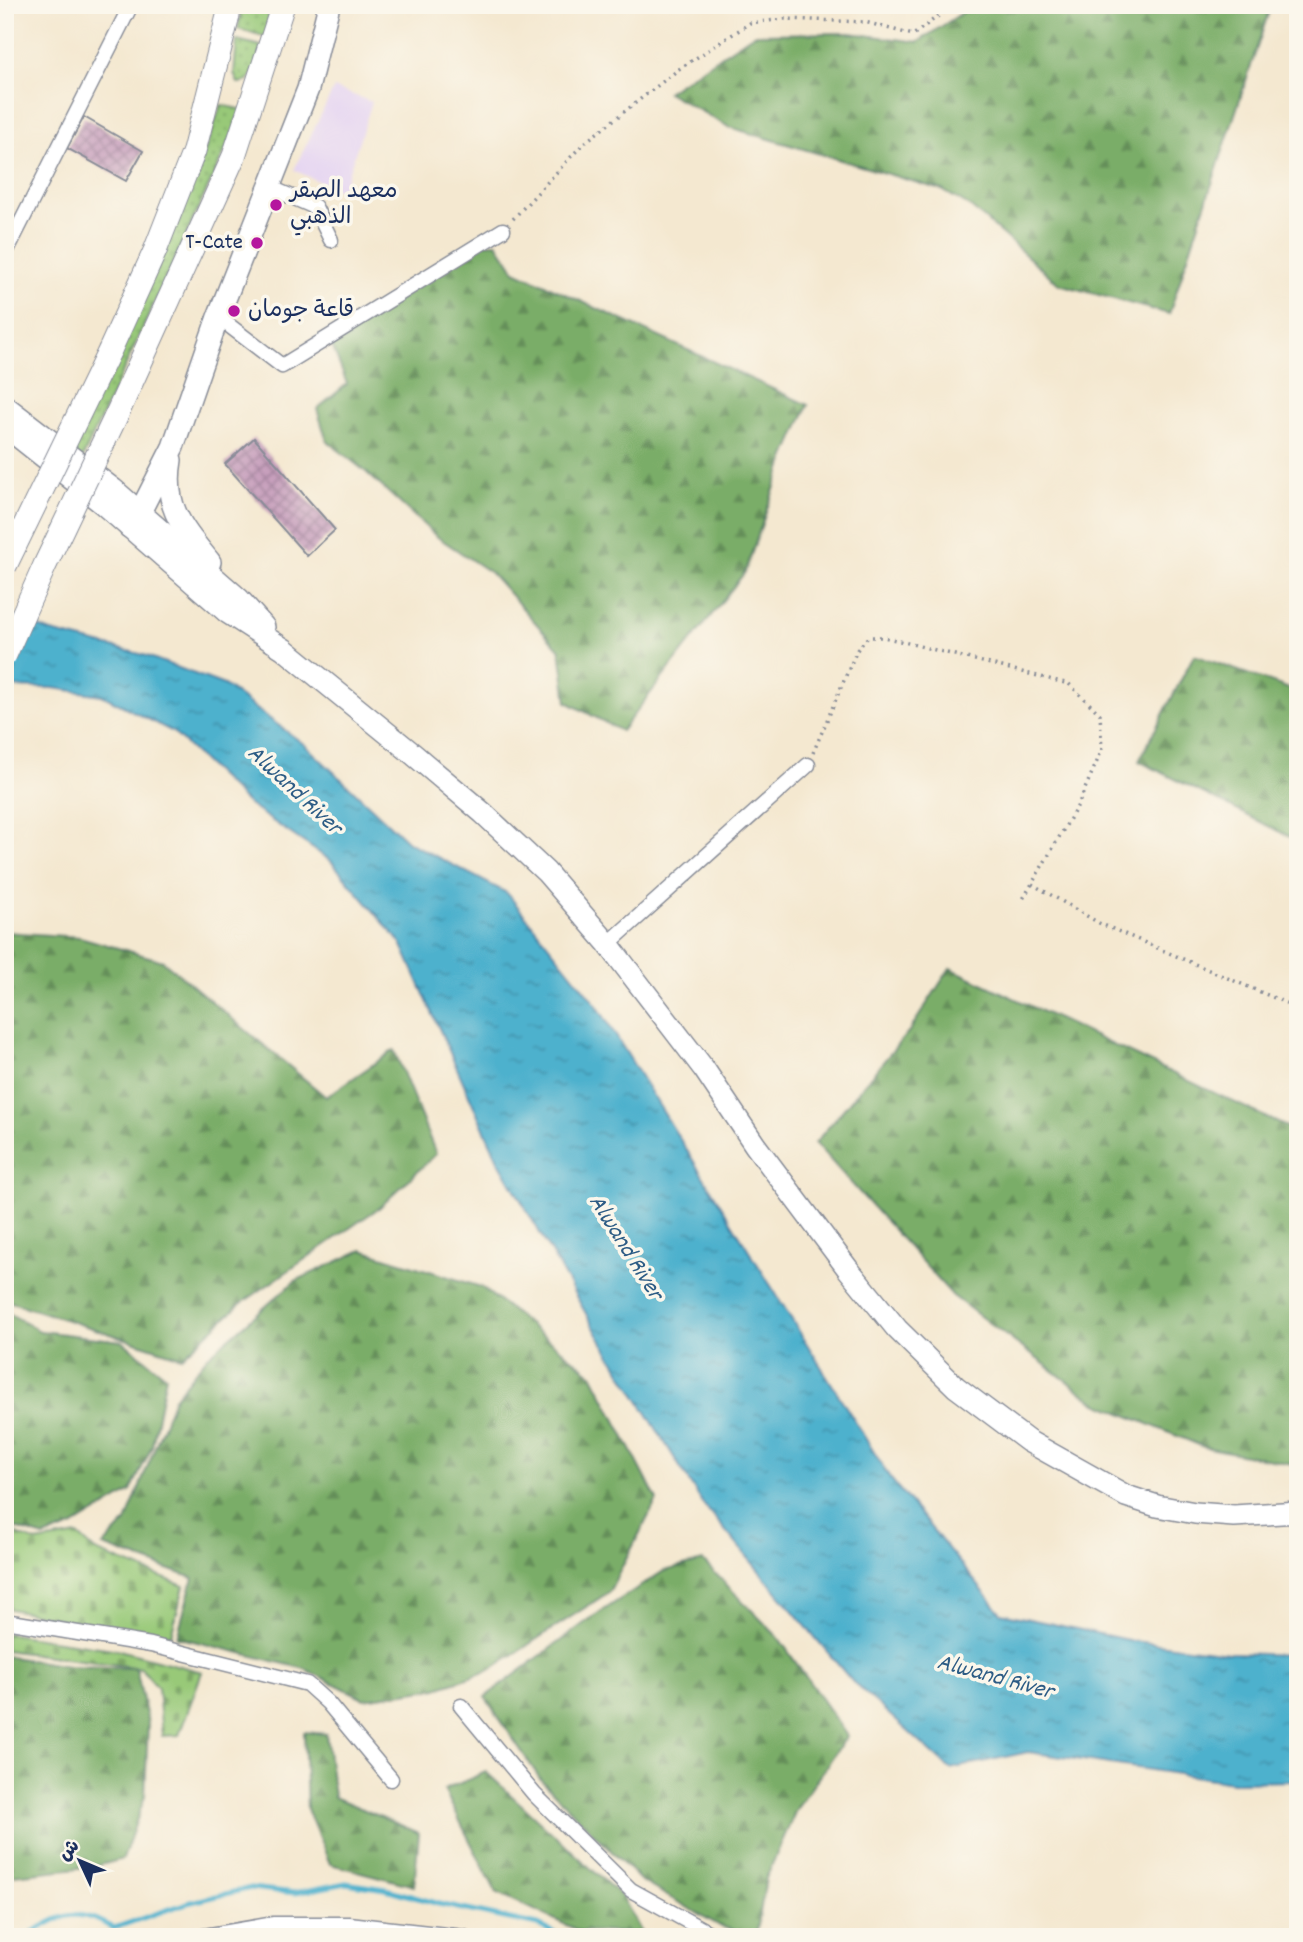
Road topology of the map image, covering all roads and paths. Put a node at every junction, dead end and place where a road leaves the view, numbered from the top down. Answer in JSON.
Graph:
{"nodes":[{"id":1,"x":131,"y":5,"type":"edge"},
{"id":2,"x":229,"y":5,"type":"edge"},
{"id":3,"x":283,"y":5,"type":"edge"},
{"id":4,"x":329,"y":5,"type":"edge"},
{"id":5,"x":953,"y":5,"type":"edge"},
{"id":6,"x":269,"y":187,"type":"junction"},
{"id":7,"x":503,"y":230,"type":"joint"},
{"id":8,"x":331,"y":240,"type":"dead end"},
{"id":9,"x":5,"y":254,"type":"edge"},
{"id":10,"x":218,"y":317,"type":"junction"},
{"id":11,"x":5,"y":406,"type":"edge"},
{"id":12,"x":5,"y":426,"type":"edge"},
{"id":13,"x":173,"y":447,"type":"junction"},
{"id":14,"x":134,"y":520,"type":"junction"},
{"id":15,"x":5,"y":566,"type":"edge"},
{"id":16,"x":239,"y":599,"type":"junction"},
{"id":17,"x":284,"y":649,"type":"junction"},
{"id":18,"x":5,"y":655,"type":"edge"},
{"id":19,"x":808,"y":765,"type":"joint"},
{"id":20,"x":1032,"y":884,"type":"junction"},
{"id":21,"x":1023,"y":900,"type":"dead end"},
{"id":22,"x":608,"y":944,"type":"junction"},
{"id":23,"x":1298,"y":1008,"type":"edge"},
{"id":24,"x":1298,"y":1512,"type":"edge"},
{"id":25,"x":5,"y":1621,"type":"edge"},
{"id":26,"x":461,"y":1706,"type":"dead end"},
{"id":27,"x":391,"y":1779,"type":"dead end"},
{"id":28,"x":422,"y":1933,"type":"edge"},
{"id":29,"x":199,"y":1937,"type":"edge"},
{"id":30,"x":464,"y":1937,"type":"edge"},
{"id":31,"x":716,"y":1937,"type":"edge"}],
"edges":[{"from":1,"to":9,"type":"street"},
{"from":2,"to":15,"type":"main road","bridge":true},
{"from":3,"to":18,"type":"main road","bridge":true},
{"from":4,"to":6,"type":"street"},
{"from":5,"to":7,"type":"path"},
{"from":6,"to":8,"type":"street"},
{"from":6,"to":10,"type":"street"},
{"from":7,"to":10,"type":"street"},
{"from":10,"to":13,"type":"street"},
{"from":11,"to":14,"type":"street"},
{"from":12,"to":14,"type":"street"},
{"from":13,"to":14,"type":"street"},
{"from":13,"to":16,"type":"street"},
{"from":14,"to":16,"type":"street"},
{"from":14,"to":17,"type":"street"},
{"from":16,"to":17,"type":"street"},
{"from":17,"to":22,"type":"street"},
{"from":19,"to":20,"type":"path"},
{"from":19,"to":22,"type":"street"},
{"from":20,"to":21,"type":"path"},
{"from":20,"to":23,"type":"path"},
{"from":22,"to":24,"type":"street"},
{"from":25,"to":27,"type":"street"},
{"from":26,"to":31,"type":"street"},
{"from":28,"to":29,"type":"street"},
{"from":28,"to":30,"type":"street"}]}
